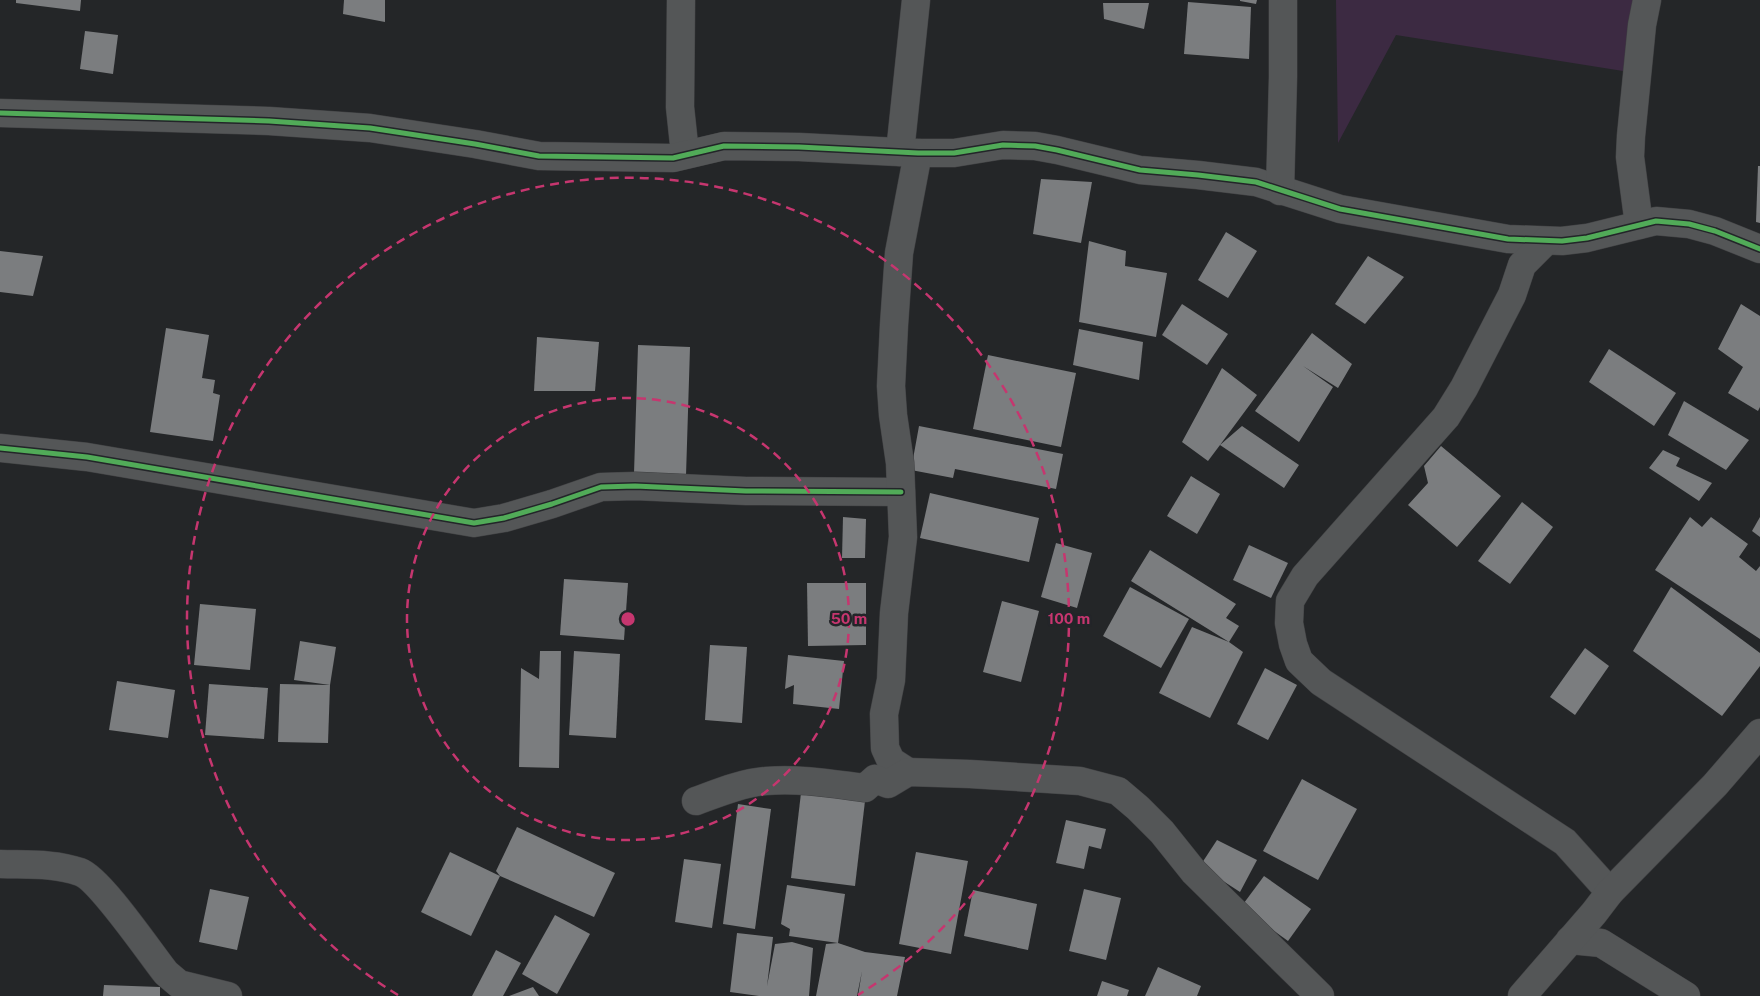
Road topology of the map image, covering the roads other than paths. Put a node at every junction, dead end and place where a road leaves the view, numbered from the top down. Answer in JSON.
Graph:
{"nodes":[{"id":1,"x":681,"y":0,"type":"edge"},
{"id":2,"x":916,"y":0,"type":"edge"},
{"id":3,"x":1283,"y":0,"type":"edge"},
{"id":4,"x":1647,"y":0,"type":"edge"},
{"id":5,"x":0,"y":113,"type":"edge"},
{"id":6,"x":909,"y":152,"type":"junction"},
{"id":7,"x":685,"y":154,"type":"junction"},
{"id":8,"x":1280,"y":191,"type":"junction"},
{"id":9,"x":1639,"y":225,"type":"junction"},
{"id":10,"x":1503,"y":238,"type":"junction"},
{"id":11,"x":1546,"y":241,"type":"junction"},
{"id":12,"x":1760,"y":249,"type":"edge"},
{"id":13,"x":1522,"y":265,"type":"junction"},
{"id":14,"x":0,"y":448,"type":"edge"},
{"id":15,"x":901,"y":492,"type":"junction"},
{"id":16,"x":1760,"y":733,"type":"edge"},
{"id":17,"x":908,"y":772,"type":"junction"},
{"id":18,"x":696,"y":801,"type":"dead end"},
{"id":19,"x":0,"y":864,"type":"edge"},
{"id":20,"x":1602,"y":903,"type":"junction"},
{"id":21,"x":1570,"y":940,"type":"junction"},
{"id":22,"x":1601,"y":942,"type":"junction"},
{"id":23,"x":228,"y":996,"type":"edge"},
{"id":24,"x":1320,"y":996,"type":"edge"},
{"id":25,"x":1522,"y":996,"type":"edge"},
{"id":26,"x":1686,"y":996,"type":"edge"}],
"edges":[{"from":1,"to":7,"type":"street"},
{"from":2,"to":6,"type":"street"},
{"from":3,"to":8,"type":"street"},
{"from":4,"to":9,"type":"street"},
{"from":5,"to":7,"type":"street"},
{"from":6,"to":7,"type":"street"},
{"from":6,"to":8,"type":"street"},
{"from":6,"to":15,"type":"street"},
{"from":8,"to":10,"type":"street"},
{"from":9,"to":11,"type":"street"},
{"from":9,"to":12,"type":"street"},
{"from":10,"to":11,"type":"street"},
{"from":10,"to":13,"type":"street"},
{"from":11,"to":13,"type":"street"},
{"from":13,"to":20,"type":"street"},
{"from":14,"to":15,"type":"street"},
{"from":15,"to":17,"type":"street"},
{"from":16,"to":20,"type":"street"},
{"from":17,"to":18,"type":"street"},
{"from":17,"to":24,"type":"street"},
{"from":19,"to":23,"type":"street"},
{"from":20,"to":21,"type":"street"},
{"from":20,"to":22,"type":"street"},
{"from":21,"to":22,"type":"street"},
{"from":21,"to":25,"type":"street"},
{"from":22,"to":26,"type":"street"}]}
